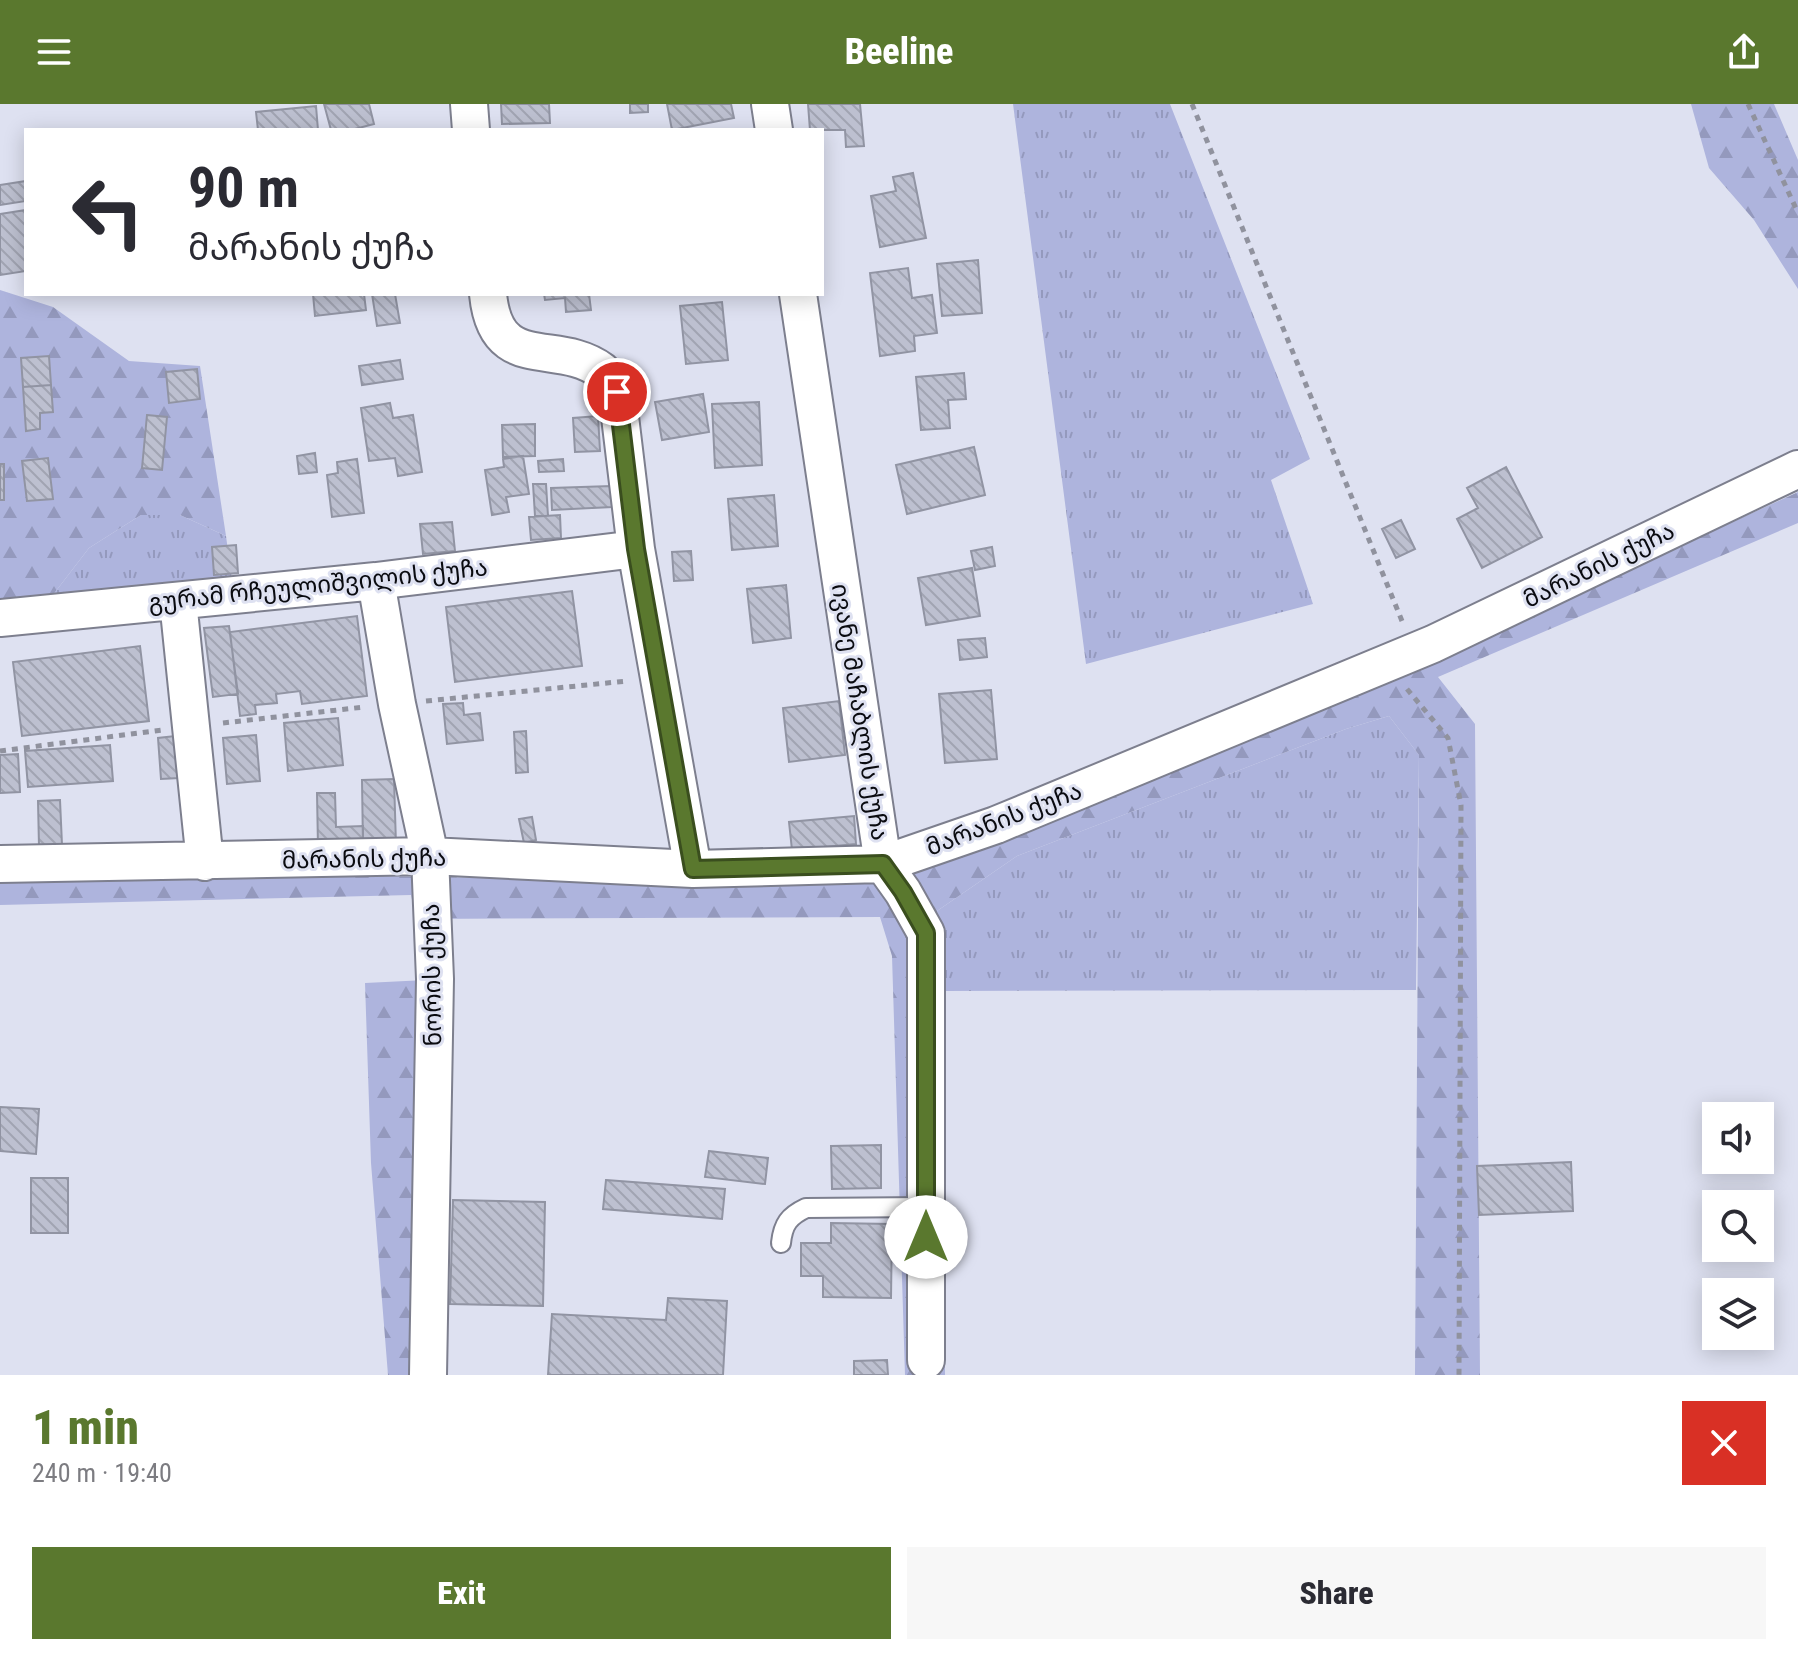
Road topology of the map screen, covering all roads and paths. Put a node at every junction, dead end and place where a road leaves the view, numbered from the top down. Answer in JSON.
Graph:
{"nodes":[{"id":1,"x":469,"y":104,"type":"edge"},
{"id":2,"x":770,"y":104,"type":"edge"},
{"id":3,"x":1192,"y":104,"type":"edge"},
{"id":4,"x":1748,"y":104,"type":"edge"},
{"id":5,"x":471,"y":128,"type":"edge"},
{"id":6,"x":774,"y":128,"type":"edge"},
{"id":7,"x":1798,"y":213,"type":"edge"},
{"id":8,"x":488,"y":296,"type":"edge"},
{"id":9,"x":798,"y":296,"type":"edge"},
{"id":10,"x":1798,"y":469,"type":"edge"},
{"id":11,"x":636,"y":549,"type":"junction"},
{"id":12,"x":376,"y":581,"type":"junction"},
{"id":13,"x":178,"y":601,"type":"junction"},
{"id":14,"x":0,"y":618,"type":"edge"},
{"id":15,"x":1400,"y":658,"type":"junction"},
{"id":16,"x":191,"y":727,"type":"junction"},
{"id":17,"x":0,"y":751,"type":"edge"},
{"id":18,"x":430,"y":856,"type":"junction"},
{"id":19,"x":205,"y":862,"type":"junction"},
{"id":20,"x":0,"y":864,"type":"edge"},
{"id":21,"x":883,"y":864,"type":"junction"},
{"id":22,"x":693,"y":869,"type":"junction"},
{"id":23,"x":926,"y":1207,"type":"junction"},
{"id":24,"x":781,"y":1243,"type":"dead end"},
{"id":25,"x":926,"y":1360,"type":"dead end"},
{"id":26,"x":428,"y":1375,"type":"edge"},
{"id":27,"x":1459,"y":1375,"type":"edge"}],
"edges":[{"from":1,"to":5,"type":"street"},
{"from":2,"to":6,"type":"street"},
{"from":3,"to":15,"type":"path"},
{"from":4,"to":7,"type":"path"},
{"from":8,"to":11,"type":"street"},
{"from":9,"to":21,"type":"street","name":"ივანე მაჩაბლის ქუჩა"},
{"from":10,"to":15,"type":"street","name":"მარანის ქუჩა"},
{"from":11,"to":12,"type":"street","name":"გურამ რჩეულიშვილის ქუჩა"},
{"from":11,"to":22,"type":"street"},
{"from":12,"to":13,"type":"street","name":"გურამ რჩეულიშვილის ქუჩა"},
{"from":12,"to":18,"type":"street","name":"ნორის ქუჩა"},
{"from":13,"to":14,"type":"street","name":"გურამ რჩეულიშვილის ქუჩა"},
{"from":13,"to":16,"type":"street"},
{"from":15,"to":21,"type":"street","name":"მარანის ქუჩა"},
{"from":15,"to":27,"type":"path"},
{"from":16,"to":17,"type":"path"},
{"from":16,"to":19,"type":"street"},
{"from":18,"to":19,"type":"street","name":"მარანის ქუჩა"},
{"from":18,"to":22,"type":"street","name":"მარანის ქუჩა"},
{"from":18,"to":26,"type":"street","name":"ნორის ქუჩა"},
{"from":19,"to":20,"type":"street","name":"მარანის ქუჩა"},
{"from":21,"to":22,"type":"street","name":"მარანის ქუჩა"},
{"from":21,"to":23,"type":"street","name":"ივანე მაჩაბლის ქუჩა"},
{"from":23,"to":24,"type":"lane"},
{"from":23,"to":25,"type":"street","name":"ივანე მაჩაბლის ქუჩა"}]}
